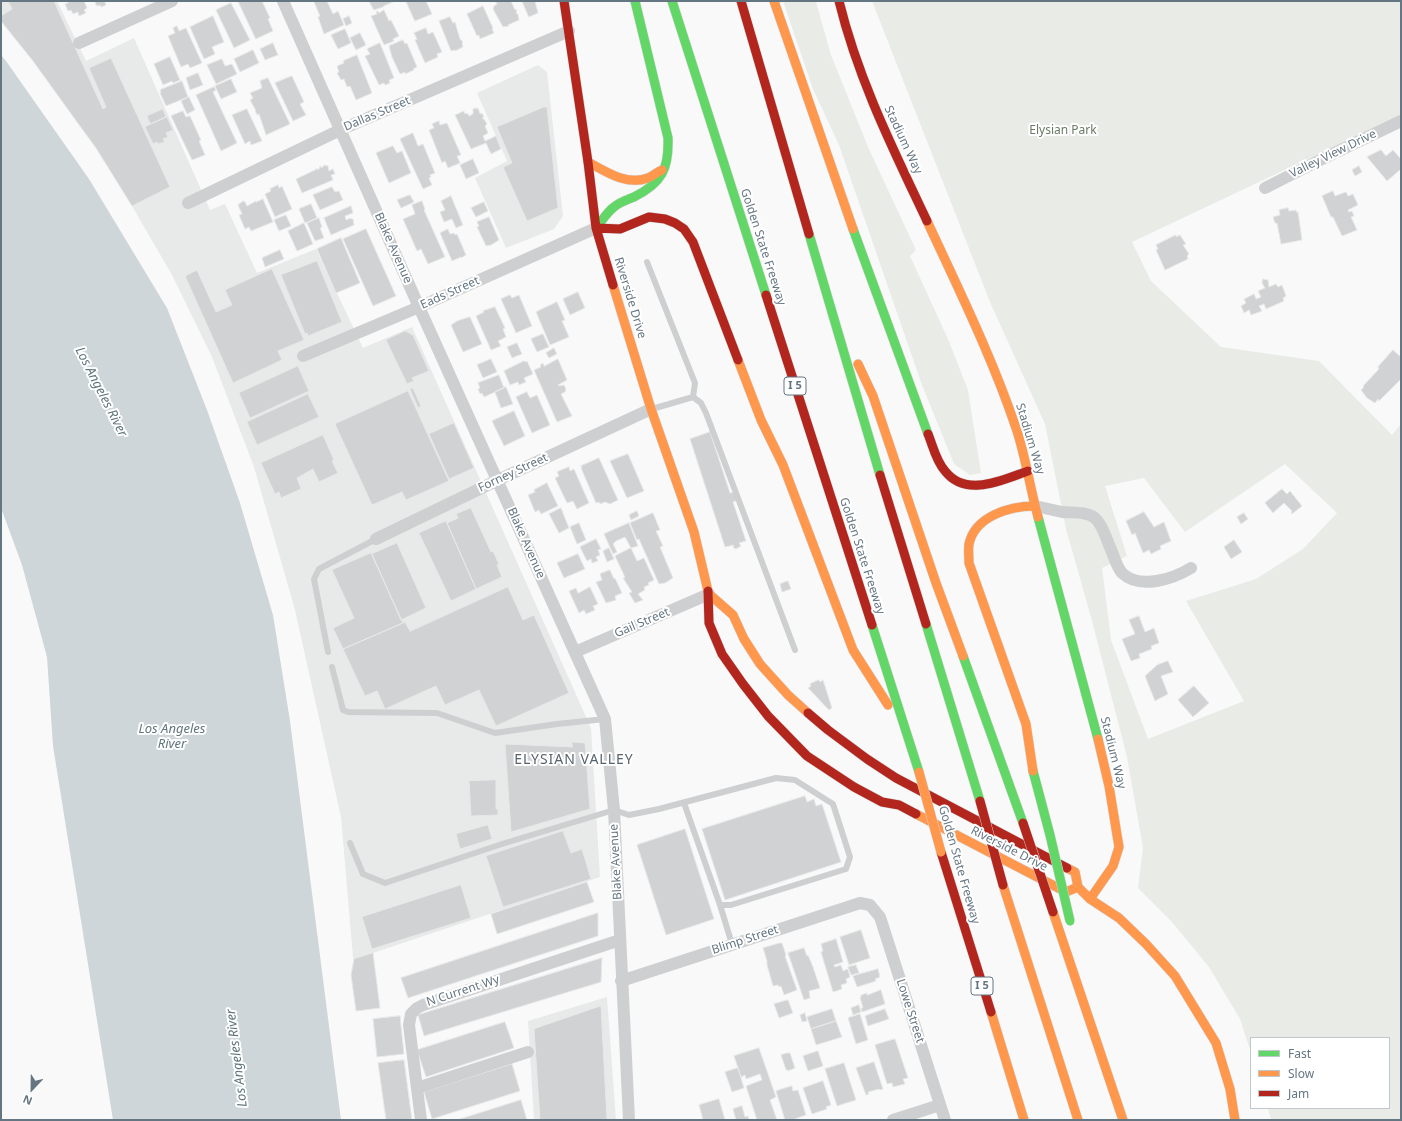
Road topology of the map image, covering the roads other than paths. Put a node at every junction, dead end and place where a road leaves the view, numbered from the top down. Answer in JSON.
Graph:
{"nodes":[{"id":1,"x":172,"y":1,"type":"edge"},
{"id":2,"x":283,"y":1,"type":"edge"},
{"id":3,"x":564,"y":1,"type":"edge"},
{"id":4,"x":635,"y":1,"type":"edge"},
{"id":5,"x":672,"y":1,"type":"edge"},
{"id":6,"x":741,"y":1,"type":"edge"},
{"id":7,"x":774,"y":1,"type":"edge"},
{"id":8,"x":839,"y":1,"type":"edge"},
{"id":9,"x":569,"y":30,"type":"junction"},
{"id":10,"x":80,"y":43,"type":"dead end"},
{"id":11,"x":1401,"y":121,"type":"edge"},
{"id":12,"x":340,"y":130,"type":"junction"},
{"id":13,"x":588,"y":162,"type":"junction"},
{"id":14,"x":666,"y":167,"type":"junction"},
{"id":15,"x":1265,"y":188,"type":"dead end"},
{"id":16,"x":188,"y":203,"type":"dead end"},
{"id":17,"x":596,"y":228,"type":"junction"},
{"id":18,"x":647,"y":262,"type":"dead end"},
{"id":19,"x":828,"y":297,"type":"junction"},
{"id":20,"x":419,"y":307,"type":"junction"},
{"id":21,"x":303,"y":356,"type":"dead end"},
{"id":22,"x":693,"y":397,"type":"junction"},
{"id":23,"x":651,"y":409,"type":"junction"},
{"id":24,"x":1028,"y":471,"type":"junction"},
{"id":25,"x":498,"y":480,"type":"junction"},
{"id":26,"x":1036,"y":506,"type":"junction"},
{"id":27,"x":376,"y":539,"type":"joint"},
{"id":28,"x":1191,"y":568,"type":"dead end"},
{"id":29,"x":710,"y":594,"type":"junction"},
{"id":30,"x":795,"y":650,"type":"dead end"},
{"id":31,"x":328,"y":652,"type":"dead end"},
{"id":32,"x":575,"y":652,"type":"junction"},
{"id":33,"x":332,"y":667,"type":"dead end"},
{"id":34,"x":605,"y":719,"type":"junction"},
{"id":35,"x":904,"y":730,"type":"junction"},
{"id":36,"x":684,"y":803,"type":"junction"},
{"id":37,"x":614,"y":810,"type":"junction"},
{"id":38,"x":350,"y":843,"type":"dead end"},
{"id":39,"x":1078,"y":887,"type":"junction"},
{"id":40,"x":1090,"y":899,"type":"junction"},
{"id":41,"x":720,"y":905,"type":"junction"},
{"id":42,"x":870,"y":905,"type":"joint"},
{"id":43,"x":1071,"y":925,"type":"dead end"},
{"id":44,"x":620,"y":940,"type":"junction"},
{"id":45,"x":732,"y":944,"type":"junction"},
{"id":46,"x":621,"y":981,"type":"junction"},
{"id":47,"x":528,"y":1052,"type":"dead end"},
{"id":48,"x":417,"y":1088,"type":"junction"},
{"id":49,"x":940,"y":1105,"type":"junction"},
{"id":50,"x":421,"y":1120,"type":"edge"},
{"id":51,"x":629,"y":1120,"type":"edge"},
{"id":52,"x":893,"y":1120,"type":"edge"},
{"id":53,"x":945,"y":1120,"type":"edge"},
{"id":54,"x":1024,"y":1120,"type":"edge"},
{"id":55,"x":1078,"y":1120,"type":"edge"},
{"id":56,"x":1123,"y":1120,"type":"edge"},
{"id":57,"x":1235,"y":1120,"type":"edge"}],
"edges":[{"from":1,"to":10,"type":"street"},
{"from":2,"to":12,"type":"street","name":"Blake Avenue"},
{"from":3,"to":9,"type":"main road","name":"Riverside Drive"},
{"from":4,"to":14,"type":"main road"},
{"from":5,"to":35,"type":"main road","name":"Golden State Freeway","number":"I 5"},
{"from":6,"to":19,"type":"main road"},
{"from":7,"to":24,"type":"main road"},
{"from":8,"to":24,"type":"main road","name":"Stadium Way"},
{"from":9,"to":12,"type":"street","name":"Dallas Street"},
{"from":9,"to":13,"type":"main road","name":"Riverside Drive"},
{"from":11,"to":15,"type":"street","name":"Valley View Drive"},
{"from":12,"to":16,"type":"street","name":"Dallas Street"},
{"from":12,"to":20,"type":"street","name":"Blake Avenue"},
{"from":13,"to":14,"type":"main road"},
{"from":13,"to":17,"type":"main road","name":"Riverside Drive"},
{"from":14,"to":17,"type":"main road"},
{"from":17,"to":20,"type":"street","name":"Eads Street"},
{"from":17,"to":23,"type":"main road","name":"Riverside Drive"},
{"from":17,"to":35,"type":"main road"},
{"from":18,"to":22,"type":"lane"},
{"from":19,"to":55,"type":"main road","bridge":true},
{"from":19,"to":56,"type":"main road","bridge":true},
{"from":20,"to":21,"type":"street","name":"Eads Street"},
{"from":20,"to":25,"type":"street","name":"Blake Avenue"},
{"from":22,"to":23,"type":"lane"},
{"from":22,"to":30,"type":"lane"},
{"from":23,"to":25,"type":"street","name":"Forney Street"},
{"from":23,"to":29,"type":"main road","name":"Riverside Drive"},
{"from":24,"to":26,"type":"main road","name":"Stadium Way"},
{"from":25,"to":27,"type":"street","name":"Forney Street"},
{"from":25,"to":32,"type":"street","name":"Blake Avenue"},
{"from":26,"to":28,"type":"street"},
{"from":26,"to":40,"type":"main road","name":"Stadium Way"},
{"from":26,"to":43,"type":"main road","bridge":true},
{"from":27,"to":31,"type":"lane"},
{"from":29,"to":32,"type":"street","name":"Gail Street"},
{"from":29,"to":39,"type":"main road","name":"Riverside Drive"},
{"from":29,"to":39,"type":"main road","name":"Riverside Drive"},
{"from":32,"to":34,"type":"street","name":"Blake Avenue"},
{"from":33,"to":34,"type":"lane"},
{"from":34,"to":37,"type":"street","name":"Blake Avenue"},
{"from":35,"to":54,"type":"main road","name":"Golden State Freeway","number":"I 5","bridge":true},
{"from":36,"to":37,"type":"lane"},
{"from":36,"to":41,"type":"lane"},
{"from":36,"to":41,"type":"lane"},
{"from":37,"to":38,"type":"lane"},
{"from":37,"to":44,"type":"street","name":"Blake Avenue"},
{"from":39,"to":40,"type":"main road","name":"Riverside Drive"},
{"from":40,"to":57,"type":"main road","name":"Riverside Drive"},
{"from":41,"to":45,"type":"lane"},
{"from":42,"to":45,"type":"street","name":"Blimp Street"},
{"from":42,"to":49,"type":"street","name":"Lowe Street"},
{"from":44,"to":46,"type":"street","name":"Blake Avenue"},
{"from":44,"to":48,"type":"street","name":"N Current Wy"},
{"from":45,"to":46,"type":"street","name":"Blimp Street"},
{"from":46,"to":51,"type":"street","name":"Blake Avenue"},
{"from":47,"to":48,"type":"street"},
{"from":48,"to":50,"type":"street","name":"N Current Wy"},
{"from":49,"to":52,"type":"street"},
{"from":49,"to":53,"type":"street","name":"Lowe Street"}]}
